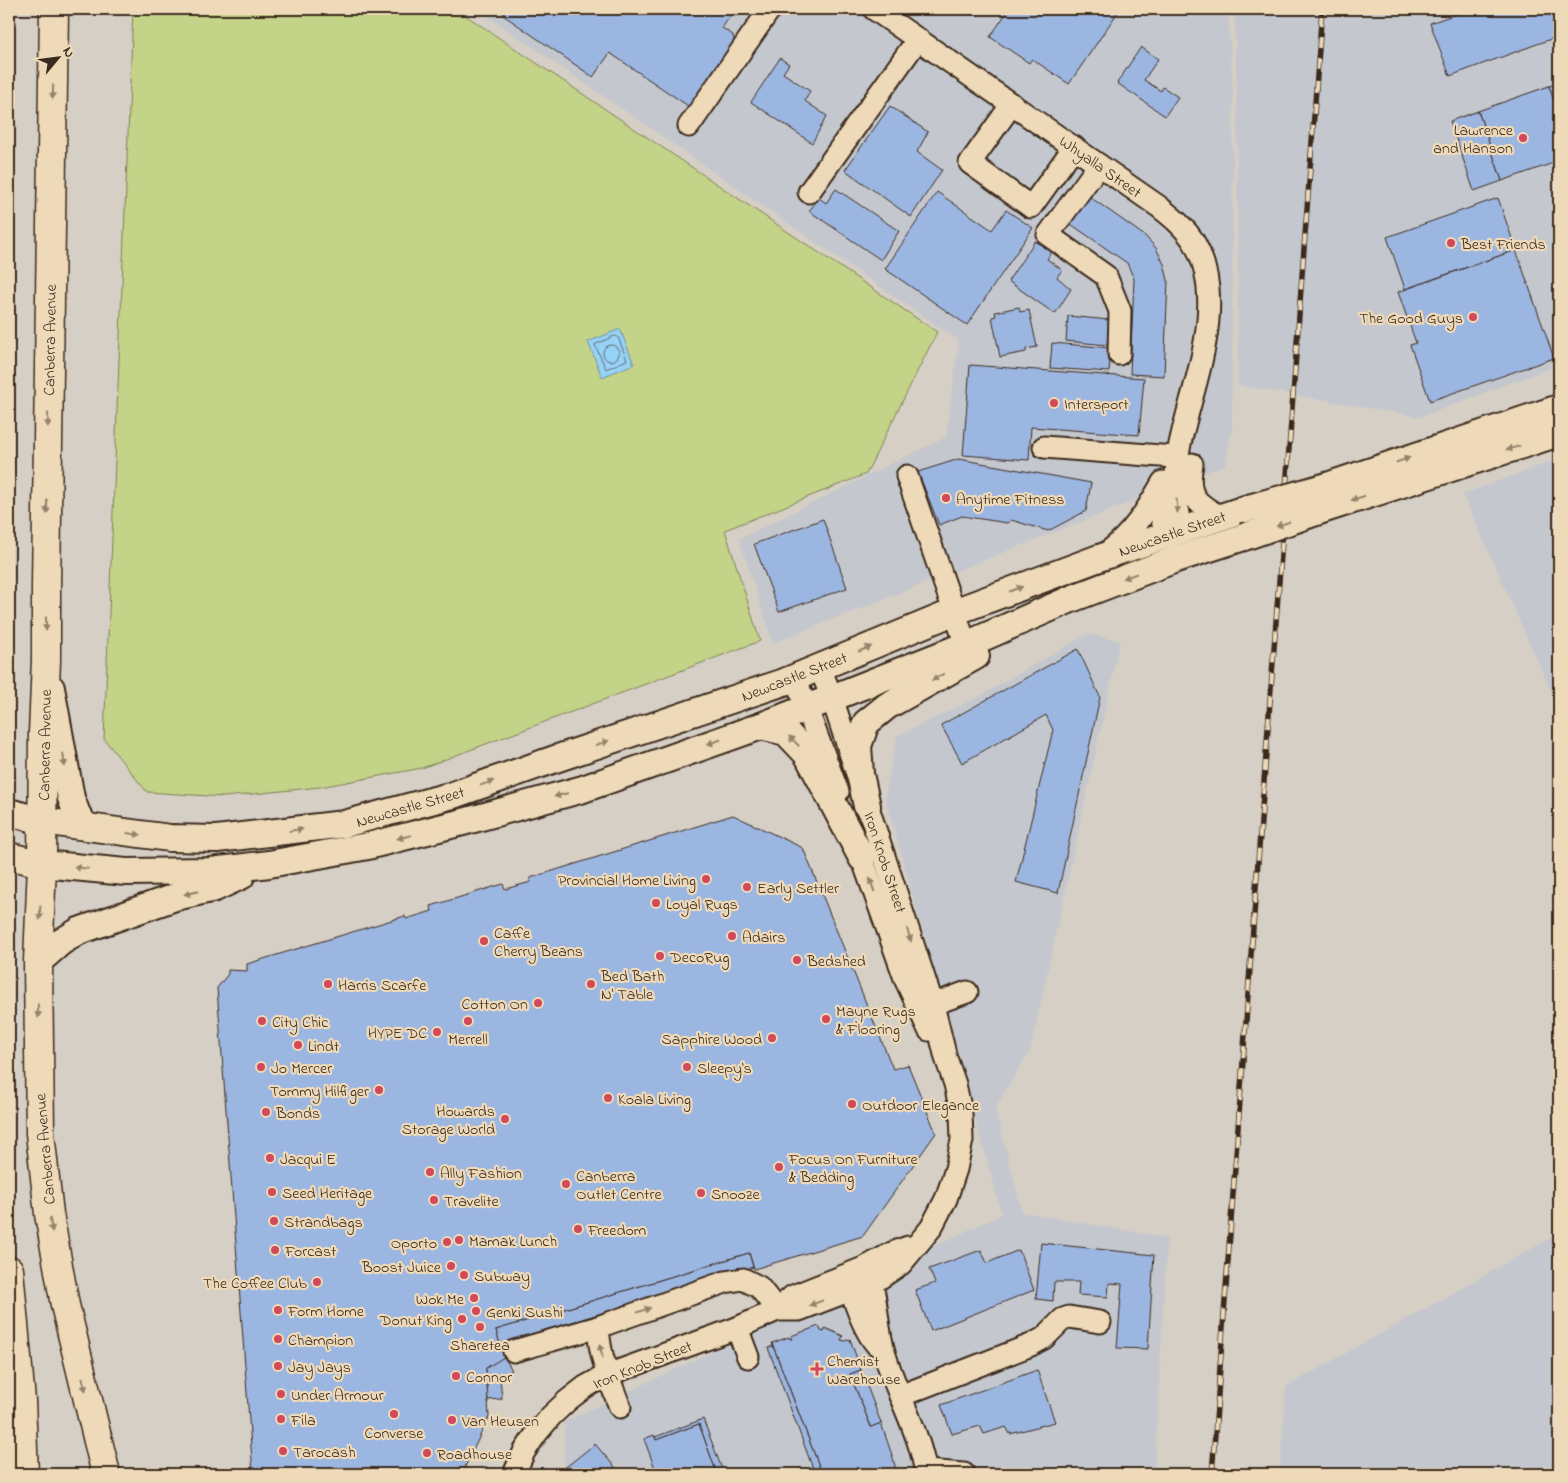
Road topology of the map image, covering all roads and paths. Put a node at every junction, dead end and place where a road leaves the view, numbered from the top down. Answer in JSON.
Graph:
{"nodes":[{"id":1,"x":54,"y":9,"type":"edge"},
{"id":2,"x":770,"y":9,"type":"edge"},
{"id":3,"x":874,"y":9,"type":"edge"},
{"id":4,"x":918,"y":39,"type":"junction"},
{"id":5,"x":1012,"y":104,"type":"junction"},
{"id":6,"x":689,"y":126,"type":"dead end"},
{"id":7,"x":1074,"y":147,"type":"junction"},
{"id":8,"x":1099,"y":165,"type":"junction"},
{"id":9,"x":809,"y":192,"type":"dead end"},
{"id":10,"x":1119,"y":354,"type":"dead end"},
{"id":11,"x":1193,"y":394,"type":"junction"},
{"id":12,"x":1559,"y":408,"type":"edge"},
{"id":13,"x":1559,"y":433,"type":"edge"},
{"id":14,"x":1044,"y":448,"type":"dead end"},
{"id":15,"x":1177,"y":451,"type":"junction"},
{"id":16,"x":907,"y":476,"type":"dead end"},
{"id":17,"x":1163,"y":482,"type":"junction"},
{"id":18,"x":1323,"y":498,"type":"junction"},
{"id":19,"x":1233,"y":513,"type":"junction"},
{"id":20,"x":1174,"y":533,"type":"junction"},
{"id":21,"x":1182,"y":557,"type":"junction"},
{"id":22,"x":1100,"y":558,"type":"junction"},
{"id":23,"x":1071,"y":599,"type":"junction"},
{"id":24,"x":954,"y":612,"type":"junction"},
{"id":25,"x":966,"y":645,"type":"junction"},
{"id":26,"x":46,"y":660,"type":"junction"},
{"id":27,"x":820,"y":668,"type":"junction"},
{"id":28,"x":795,"y":678,"type":"junction"},
{"id":29,"x":832,"y":698,"type":"junction"},
{"id":30,"x":807,"y":708,"type":"junction"},
{"id":31,"x":760,"y":726,"type":"junction"},
{"id":32,"x":867,"y":806,"type":"junction"},
{"id":33,"x":9,"y":812,"type":"edge"},
{"id":34,"x":42,"y":821,"type":"junction"},
{"id":35,"x":86,"y":827,"type":"junction"},
{"id":36,"x":9,"y":856,"type":"edge"},
{"id":37,"x":862,"y":858,"type":"junction"},
{"id":38,"x":42,"y":864,"type":"junction"},
{"id":39,"x":269,"y":864,"type":"junction"},
{"id":40,"x":38,"y":962,"type":"junction"},
{"id":41,"x":967,"y":992,"type":"dead end"},
{"id":42,"x":926,"y":1007,"type":"junction"},
{"id":43,"x":9,"y":1270,"type":"edge"},
{"id":44,"x":869,"y":1274,"type":"junction"},
{"id":45,"x":848,"y":1283,"type":"junction"},
{"id":46,"x":777,"y":1310,"type":"junction"},
{"id":47,"x":1100,"y":1322,"type":"dead end"},
{"id":48,"x":598,"y":1327,"type":"junction"},
{"id":49,"x":737,"y":1328,"type":"junction"},
{"id":50,"x":514,"y":1351,"type":"dead end"},
{"id":51,"x":884,"y":1354,"type":"junction"},
{"id":52,"x":748,"y":1357,"type":"dead end"},
{"id":53,"x":608,"y":1375,"type":"junction"},
{"id":54,"x":900,"y":1396,"type":"junction"},
{"id":55,"x":620,"y":1408,"type":"dead end"},
{"id":56,"x":926,"y":1473,"type":"edge"},
{"id":57,"x":24,"y":1474,"type":"edge"},
{"id":58,"x":106,"y":1474,"type":"edge"},
{"id":59,"x":514,"y":1474,"type":"edge"},
{"id":60,"x":964,"y":1474,"type":"edge"}],
"edges":[{"from":1,"to":26,"type":"highway","name":"Canberra Avenue","one_way":true},
{"from":2,"to":6,"type":"street"},
{"from":3,"to":4,"type":"street","name":"Whyalla Street"},
{"from":4,"to":5,"type":"street","name":"Whyalla Street"},
{"from":4,"to":9,"type":"street"},
{"from":5,"to":7,"type":"street","name":"Whyalla Street"},
{"from":5,"to":7,"type":"street"},
{"from":7,"to":8,"type":"street","name":"Whyalla Street"},
{"from":8,"to":10,"type":"street"},
{"from":8,"to":11,"type":"street","name":"Whyalla Street"},
{"from":11,"to":15,"type":"street","name":"Whyalla Street"},
{"from":11,"to":19,"type":"street","name":"Whyalla Street"},
{"from":18,"to":12,"type":"main road","name":"Newcastle Street","one_way":true},
{"from":13,"to":18,"type":"main road","name":"Newcastle Street","one_way":true},
{"from":14,"to":15,"type":"street"},
{"from":15,"to":17,"type":"street","name":"Whyalla Street"},
{"from":15,"to":20,"type":"street","name":"Whyalla Street","one_way":true},
{"from":16,"to":24,"type":"street"},
{"from":17,"to":20,"type":"street","name":"Whyalla Street"},
{"from":17,"to":22,"type":"street","name":"Whyalla Street"},
{"from":18,"to":19,"type":"main road","name":"Newcastle Street","bridge":true},
{"from":18,"to":21,"type":"main road","name":"Newcastle Street","one_way":true,"bridge":true},
{"from":19,"to":20,"type":"main road","name":"Newcastle Street"},
{"from":20,"to":21,"type":"main road","name":"Whyalla Street"},
{"from":20,"to":22,"type":"main road","name":"Newcastle Street"},
{"from":21,"to":23,"type":"main road","name":"Newcastle Street","one_way":true},
{"from":24,"to":22,"type":"main road","name":"Newcastle Street","one_way":true},
{"from":23,"to":25,"type":"main road","name":"Newcastle Street"},
{"from":23,"to":32,"type":"main road","one_way":true},
{"from":24,"to":25,"type":"street"},
{"from":27,"to":24,"type":"main road","name":"Newcastle Street","one_way":true},
{"from":25,"to":29,"type":"main road","name":"Newcastle Street"},
{"from":26,"to":34,"type":"highway","name":"Canberra Avenue"},
{"from":26,"to":35,"type":"main road","one_way":true},
{"from":27,"to":28,"type":"main road","name":"Newcastle Street"},
{"from":27,"to":29,"type":"street","name":"Iron Knob Street"},
{"from":28,"to":30,"type":"street","name":"Iron Knob Street"},
{"from":35,"to":28,"type":"main road","name":"Newcastle Street","one_way":true},
{"from":29,"to":30,"type":"main road","name":"Newcastle Street"},
{"from":29,"to":32,"type":"street","name":"Iron Knob Street"},
{"from":30,"to":31,"type":"main road","name":"Newcastle Street"},
{"from":30,"to":37,"type":"street","name":"Iron Knob Street"},
{"from":37,"to":31,"type":"main road","one_way":true},
{"from":31,"to":39,"type":"main road","name":"Newcastle Street","one_way":true},
{"from":32,"to":42,"type":"street","name":"Iron Knob Street","one_way":true},
{"from":33,"to":34,"type":"main road","name":"Newcastle Street"},
{"from":34,"to":35,"type":"main road","name":"Newcastle Street"},
{"from":34,"to":38,"type":"highway","name":"Canberra Avenue"},
{"from":36,"to":38,"type":"main road","name":"Newcastle Street"},
{"from":42,"to":37,"type":"street","name":"Iron Knob Street","one_way":true},
{"from":39,"to":38,"type":"main road","name":"Newcastle Street","one_way":true},
{"from":38,"to":40,"type":"highway","name":"Canberra Avenue","one_way":true},
{"from":39,"to":40,"type":"main road","one_way":true},
{"from":40,"to":58,"type":"highway","name":"Canberra Avenue","one_way":true},
{"from":41,"to":42,"type":"street"},
{"from":42,"to":44,"type":"street","name":"Iron Knob Street"},
{"from":43,"to":57,"type":"highway"},
{"from":44,"to":45,"type":"street","name":"Iron Knob Street"},
{"from":44,"to":51,"type":"street"},
{"from":45,"to":46,"type":"street","name":"Iron Knob Street"},
{"from":45,"to":51,"type":"street"},
{"from":48,"to":46,"type":"street","one_way":true},
{"from":46,"to":49,"type":"street","name":"Iron Knob Street"},
{"from":47,"to":54,"type":"street"},
{"from":48,"to":50,"type":"street"},
{"from":53,"to":48,"type":"street","one_way":true},
{"from":49,"to":52,"type":"street"},
{"from":49,"to":53,"type":"street","name":"Iron Knob Street"},
{"from":51,"to":54,"type":"street"},
{"from":53,"to":55,"type":"street"},
{"from":53,"to":59,"type":"street","name":"Iron Knob Street"},
{"from":54,"to":56,"type":"street"},
{"from":56,"to":60,"type":"street"}]}
